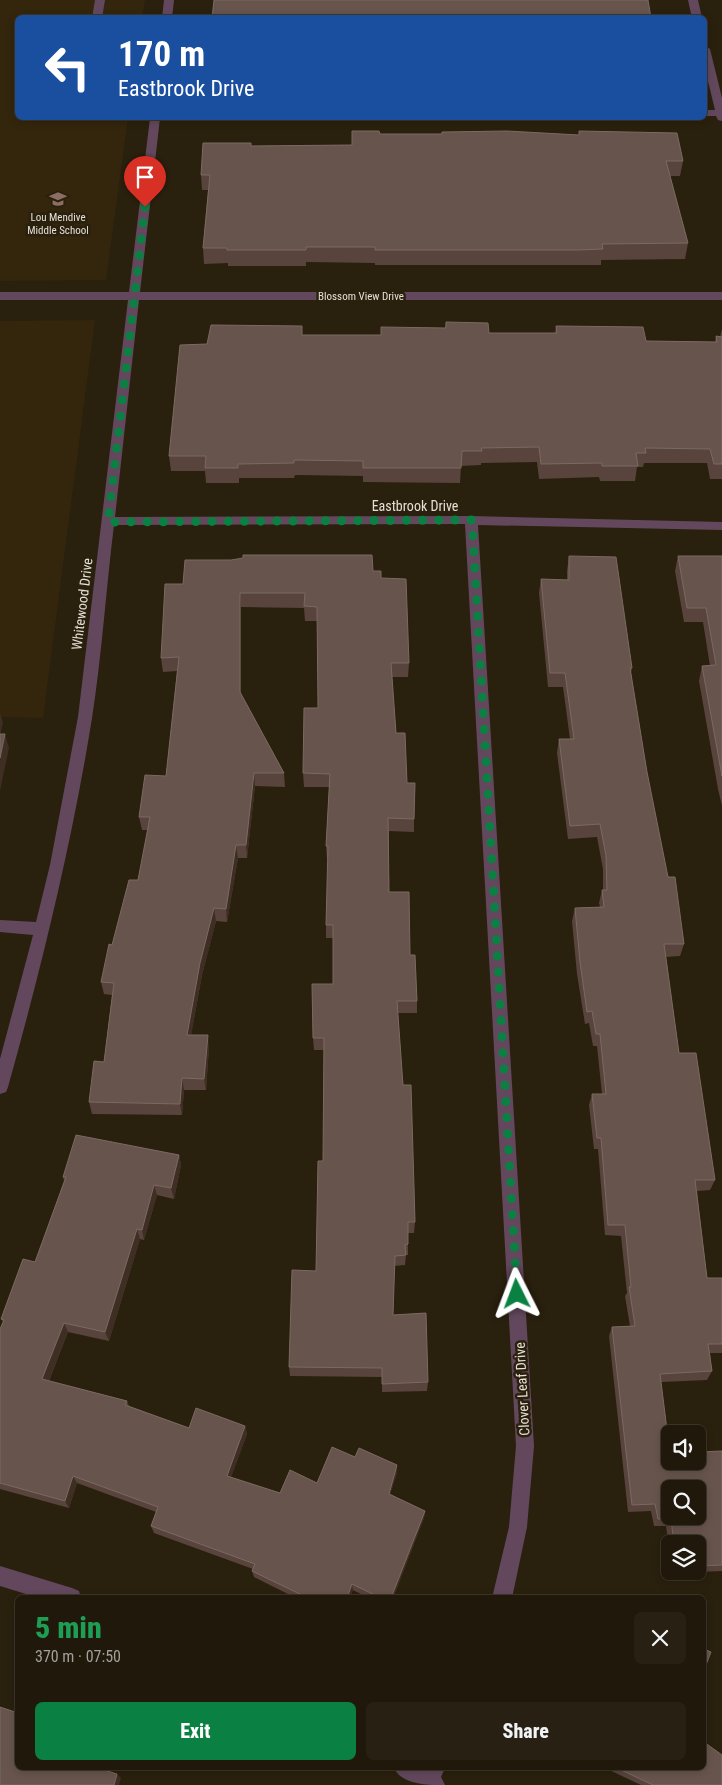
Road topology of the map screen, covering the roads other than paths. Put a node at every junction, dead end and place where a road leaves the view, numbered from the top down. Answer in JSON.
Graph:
{"nodes":[{"id":1,"x":100,"y":0,"type":"edge"},
{"id":2,"x":169,"y":0,"type":"edge"},
{"id":3,"x":693,"y":0,"type":"edge"},
{"id":4,"x":98,"y":15,"type":"edge"},
{"id":5,"x":167,"y":15,"type":"edge"},
{"id":6,"x":696,"y":15,"type":"edge"},
{"id":7,"x":707,"y":57,"type":"edge"},
{"id":8,"x":707,"y":113,"type":"edge"},
{"id":9,"x":721,"y":115,"type":"edge"},
{"id":10,"x":155,"y":120,"type":"edge"},
{"id":11,"x":0,"y":296,"type":"edge"},
{"id":12,"x":134,"y":296,"type":"junction"},
{"id":13,"x":722,"y":296,"type":"edge"},
{"id":14,"x":472,"y":520,"type":"junction"},
{"id":15,"x":108,"y":522,"type":"junction"},
{"id":16,"x":722,"y":526,"type":"edge"},
{"id":17,"x":0,"y":926,"type":"edge"},
{"id":18,"x":42,"y":929,"type":"junction"},
{"id":19,"x":0,"y":1087,"type":"edge"},
{"id":20,"x":0,"y":1576,"type":"edge"},
{"id":21,"x":62,"y":1595,"type":"edge"},
{"id":22,"x":503,"y":1595,"type":"edge"},
{"id":23,"x":410,"y":1770,"type":"edge"},
{"id":24,"x":433,"y":1778,"type":"edge"}],
"edges":[{"from":1,"to":4,"type":"street"},
{"from":2,"to":5,"type":"street"},
{"from":3,"to":6,"type":"street"},
{"from":7,"to":9,"type":"street"},
{"from":8,"to":9,"type":"street"},
{"from":10,"to":12,"type":"street","name":"Whitewood Drive"},
{"from":11,"to":12,"type":"street","name":"Blossom View Drive"},
{"from":12,"to":13,"type":"street","name":"Blossom View Drive"},
{"from":12,"to":15,"type":"street","name":"Whitewood Drive"},
{"from":14,"to":15,"type":"street","name":"Eastbrook Drive"},
{"from":14,"to":16,"type":"street","name":"Eastbrook Drive"},
{"from":14,"to":22,"type":"street","name":"Clover Leaf Drive"},
{"from":15,"to":18,"type":"street","name":"Whitewood Drive"},
{"from":17,"to":18,"type":"street"},
{"from":18,"to":19,"type":"street","name":"Whitewood Drive"},
{"from":20,"to":21,"type":"street"},
{"from":23,"to":24,"type":"street"}]}
